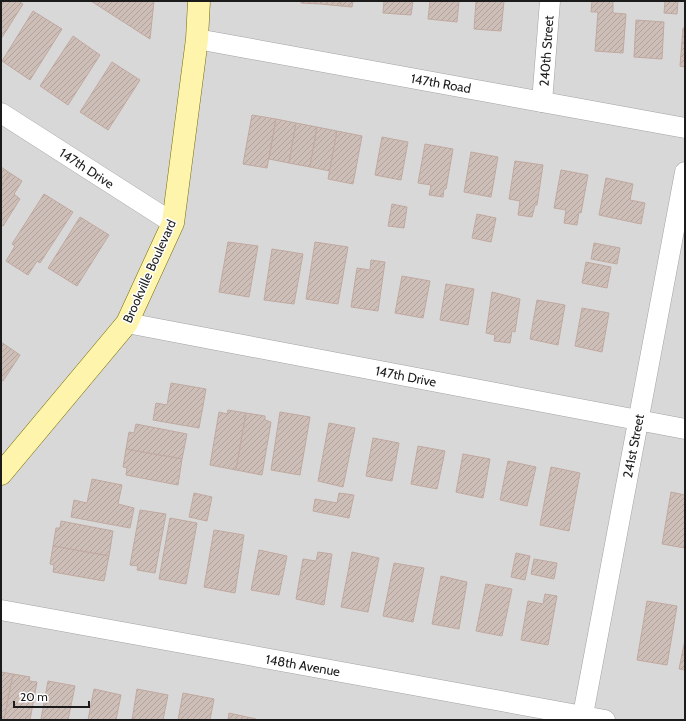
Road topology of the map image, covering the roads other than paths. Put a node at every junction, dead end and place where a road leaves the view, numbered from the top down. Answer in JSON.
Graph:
{"nodes":[{"id":1,"x":199,"y":1,"type":"edge"},
{"id":2,"x":550,"y":1,"type":"edge"},
{"id":3,"x":197,"y":39,"type":"junction"},
{"id":4,"x":542,"y":102,"type":"junction"},
{"id":5,"x":1,"y":113,"type":"edge"},
{"id":6,"x":685,"y":128,"type":"edge"},
{"id":7,"x":685,"y":172,"type":"edge"},
{"id":8,"x":173,"y":223,"type":"junction"},
{"id":9,"x":127,"y":323,"type":"junction"},
{"id":10,"x":638,"y":420,"type":"junction"},
{"id":11,"x":685,"y":429,"type":"edge"},
{"id":12,"x":4,"y":466,"type":"edge"},
{"id":13,"x":1,"y":610,"type":"edge"},
{"id":14,"x":583,"y":718,"type":"edge"},
{"id":15,"x":605,"y":720,"type":"edge"}],
"edges":[{"from":1,"to":3,"type":"street","name":"Brookville Boulevard"},
{"from":2,"to":4,"type":"street","name":"240th Street"},
{"from":3,"to":4,"type":"street","name":"147th Road"},
{"from":3,"to":8,"type":"street","name":"Brookville Boulevard"},
{"from":4,"to":6,"type":"street","name":"147th Road"},
{"from":5,"to":8,"type":"street","name":"147th Drive"},
{"from":7,"to":10,"type":"street","name":"241st Street"},
{"from":8,"to":9,"type":"street","name":"Brookville Boulevard"},
{"from":9,"to":10,"type":"street","name":"147th Drive"},
{"from":9,"to":12,"type":"street","name":"Brookville Boulevard"},
{"from":10,"to":11,"type":"street","name":"147th Drive"},
{"from":10,"to":14,"type":"street","name":"241st Street"},
{"from":13,"to":14,"type":"street","name":"148th Avenue"},
{"from":14,"to":15,"type":"street","name":"148th Avenue"}]}
